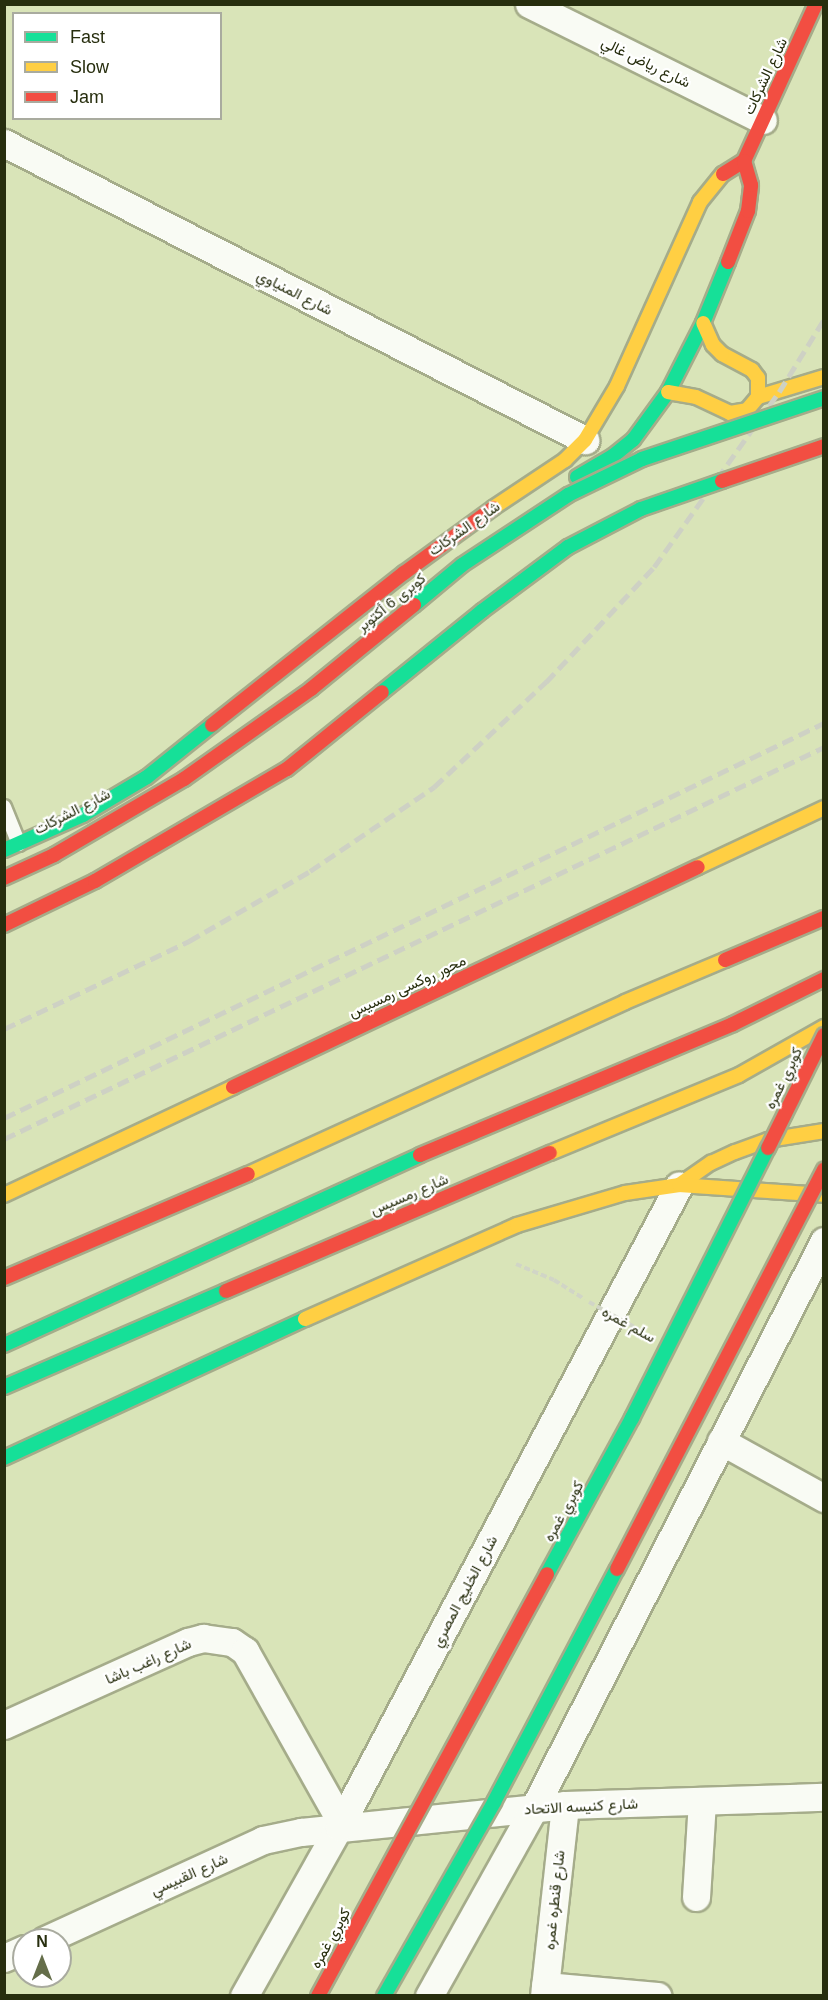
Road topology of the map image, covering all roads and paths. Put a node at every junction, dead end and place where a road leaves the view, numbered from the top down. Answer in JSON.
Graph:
{"nodes":[{"id":1,"x":529,"y":4,"type":"edge"},
{"id":2,"x":816,"y":4,"type":"edge"},
{"id":3,"x":762,"y":120,"type":"junction"},
{"id":4,"x":4,"y":143,"type":"edge"},
{"id":5,"x":744,"y":161,"type":"junction"},
{"id":6,"x":703,"y":323,"type":"junction"},
{"id":7,"x":824,"y":377,"type":"edge"},
{"id":8,"x":668,"y":392,"type":"junction"},
{"id":9,"x":758,"y":397,"type":"junction"},
{"id":10,"x":824,"y":398,"type":"edge"},
{"id":11,"x":585,"y":440,"type":"junction"},
{"id":12,"x":824,"y":446,"type":"edge"},
{"id":13,"x":523,"y":508,"type":"dead end"},
{"id":14,"x":496,"y":525,"type":"dead end"},
{"id":15,"x":467,"y":526,"type":"junction"},
{"id":16,"x":472,"y":542,"type":"junction"},
{"id":17,"x":436,"y":568,"type":"dead end"},
{"id":18,"x":303,"y":671,"type":"dead end"},
{"id":19,"x":4,"y":807,"type":"edge"},
{"id":20,"x":824,"y":808,"type":"edge"},
{"id":21,"x":12,"y":836,"type":"edge"},
{"id":22,"x":4,"y":850,"type":"edge"},
{"id":23,"x":4,"y":864,"type":"edge"},
{"id":24,"x":4,"y":878,"type":"edge"},
{"id":25,"x":824,"y":918,"type":"edge"},
{"id":26,"x":4,"y":925,"type":"edge"},
{"id":27,"x":824,"y":979,"type":"edge"},
{"id":28,"x":824,"y":1027,"type":"edge"},
{"id":29,"x":824,"y":1035,"type":"edge"},
{"id":30,"x":824,"y":1131,"type":"edge"},
{"id":31,"x":824,"y":1169,"type":"edge"},
{"id":32,"x":679,"y":1185,"type":"junction"},
{"id":33,"x":4,"y":1195,"type":"edge"},
{"id":34,"x":824,"y":1195,"type":"edge"},
{"id":35,"x":824,"y":1241,"type":"edge"},
{"id":36,"x":471,"y":1245,"type":"junction"},
{"id":37,"x":4,"y":1278,"type":"edge"},
{"id":38,"x":4,"y":1345,"type":"edge"},
{"id":39,"x":668,"y":1346,"type":"junction"},
{"id":40,"x":4,"y":1387,"type":"edge"},
{"id":41,"x":58,"y":1434,"type":"junction"},
{"id":42,"x":721,"y":1441,"type":"junction"},
{"id":43,"x":4,"y":1458,"type":"edge"},
{"id":44,"x":4,"y":1465,"type":"edge"},
{"id":45,"x":824,"y":1498,"type":"edge"},
{"id":46,"x":4,"y":1725,"type":"edge"},
{"id":47,"x":824,"y":1797,"type":"edge"},
{"id":48,"x":702,"y":1801,"type":"junction"},
{"id":49,"x":565,"y":1805,"type":"junction"},
{"id":50,"x":534,"y":1808,"type":"junction"},
{"id":51,"x":488,"y":1812,"type":"junction"},
{"id":52,"x":340,"y":1825,"type":"junction"},
{"id":53,"x":696,"y":1897,"type":"dead end"},
{"id":54,"x":71,"y":1928,"type":"edge"},
{"id":55,"x":545,"y":1991,"type":"edge"},
{"id":56,"x":244,"y":1995,"type":"edge"},
{"id":57,"x":318,"y":1995,"type":"edge"},
{"id":58,"x":384,"y":1995,"type":"edge"},
{"id":59,"x":429,"y":1995,"type":"edge"},
{"id":60,"x":658,"y":1995,"type":"edge"}],
"edges":[{"from":1,"to":3,"type":"street","name":"شارع رياض غالي"},
{"from":2,"to":3,"type":"main road","name":"شارع الشركات"},
{"from":3,"to":5,"type":"main road","name":"شارع الشركات"},
{"from":4,"to":11,"type":"street","name":"شارع المنياوي"},
{"from":5,"to":6,"type":"main road","name":"شارع الشركات"},
{"from":5,"to":11,"type":"main road","name":"شارع الشركات"},
{"from":6,"to":8,"type":"main road","name":"شارع الشركات"},
{"from":6,"to":9,"type":"main road"},
{"from":7,"to":9,"type":"main road"},
{"from":8,"to":9,"type":"main road"},
{"from":8,"to":13,"type":"main road","name":"شارع الشركات"},
{"from":10,"to":24,"type":"main road","name":"كوبرى 6 أكتوبر","bridge":true},
{"from":11,"to":15,"type":"main road","name":"شارع الشركات"},
{"from":12,"to":26,"type":"main road","bridge":true},
{"from":14,"to":16,"type":"main road","name":"شارع الشركات"},
{"from":15,"to":16,"type":"main road"},
{"from":15,"to":21,"type":"main road","name":"شارع الشركات"},
{"from":16,"to":17,"type":"main road","name":"شارع الشركات"},
{"from":18,"to":23,"type":"main road","name":"شارع الشركات"},
{"from":19,"to":21,"type":"lane"},
{"from":20,"to":33,"type":"main road","name":"محور روكسى رمسيس"},
{"from":21,"to":22,"type":"main road","name":"شارع الشركات"},
{"from":25,"to":37,"type":"main road"},
{"from":27,"to":38,"type":"main road"},
{"from":28,"to":40,"type":"main road","name":"شارع رمسيس"},
{"from":29,"to":39,"type":"main road","name":"كوبري غمره","bridge":true},
{"from":30,"to":32,"type":"main road"},
{"from":31,"to":51,"type":"main road","bridge":true},
{"from":32,"to":34,"type":"main road"},
{"from":32,"to":36,"type":"main road"},
{"from":32,"to":52,"type":"street","name":"شارع الخليج المصري"},
{"from":35,"to":42,"type":"street"},
{"from":36,"to":39,"type":"path","name":"سلم غمره","bridge":true},
{"from":36,"to":41,"type":"main road"},
{"from":39,"to":57,"type":"main road","name":"كوبري غمره","bridge":true},
{"from":41,"to":43,"type":"main road"},
{"from":41,"to":44,"type":"street"},
{"from":42,"to":45,"type":"street"},
{"from":42,"to":50,"type":"street"},
{"from":46,"to":52,"type":"street","name":"شارع راغب باشا"},
{"from":47,"to":48,"type":"street","name":"شارع كنيسه الاتحاد"},
{"from":48,"to":49,"type":"street","name":"شارع كنيسه الاتحاد"},
{"from":48,"to":53,"type":"street"},
{"from":49,"to":50,"type":"street","name":"شارع كنيسه الاتحاد"},
{"from":49,"to":55,"type":"street","name":"شارع قنطره غمره"},
{"from":50,"to":51,"type":"street","name":"شارع كنيسه الاتحاد"},
{"from":50,"to":59,"type":"street"},
{"from":51,"to":52,"type":"street","name":"شارع كنيسه الاتحاد"},
{"from":51,"to":58,"type":"main road","bridge":true},
{"from":52,"to":54,"type":"street","name":"شارع القبيسي"},
{"from":52,"to":56,"type":"street","name":"شارع الخليج المصري"},
{"from":55,"to":60,"type":"street"}]}
